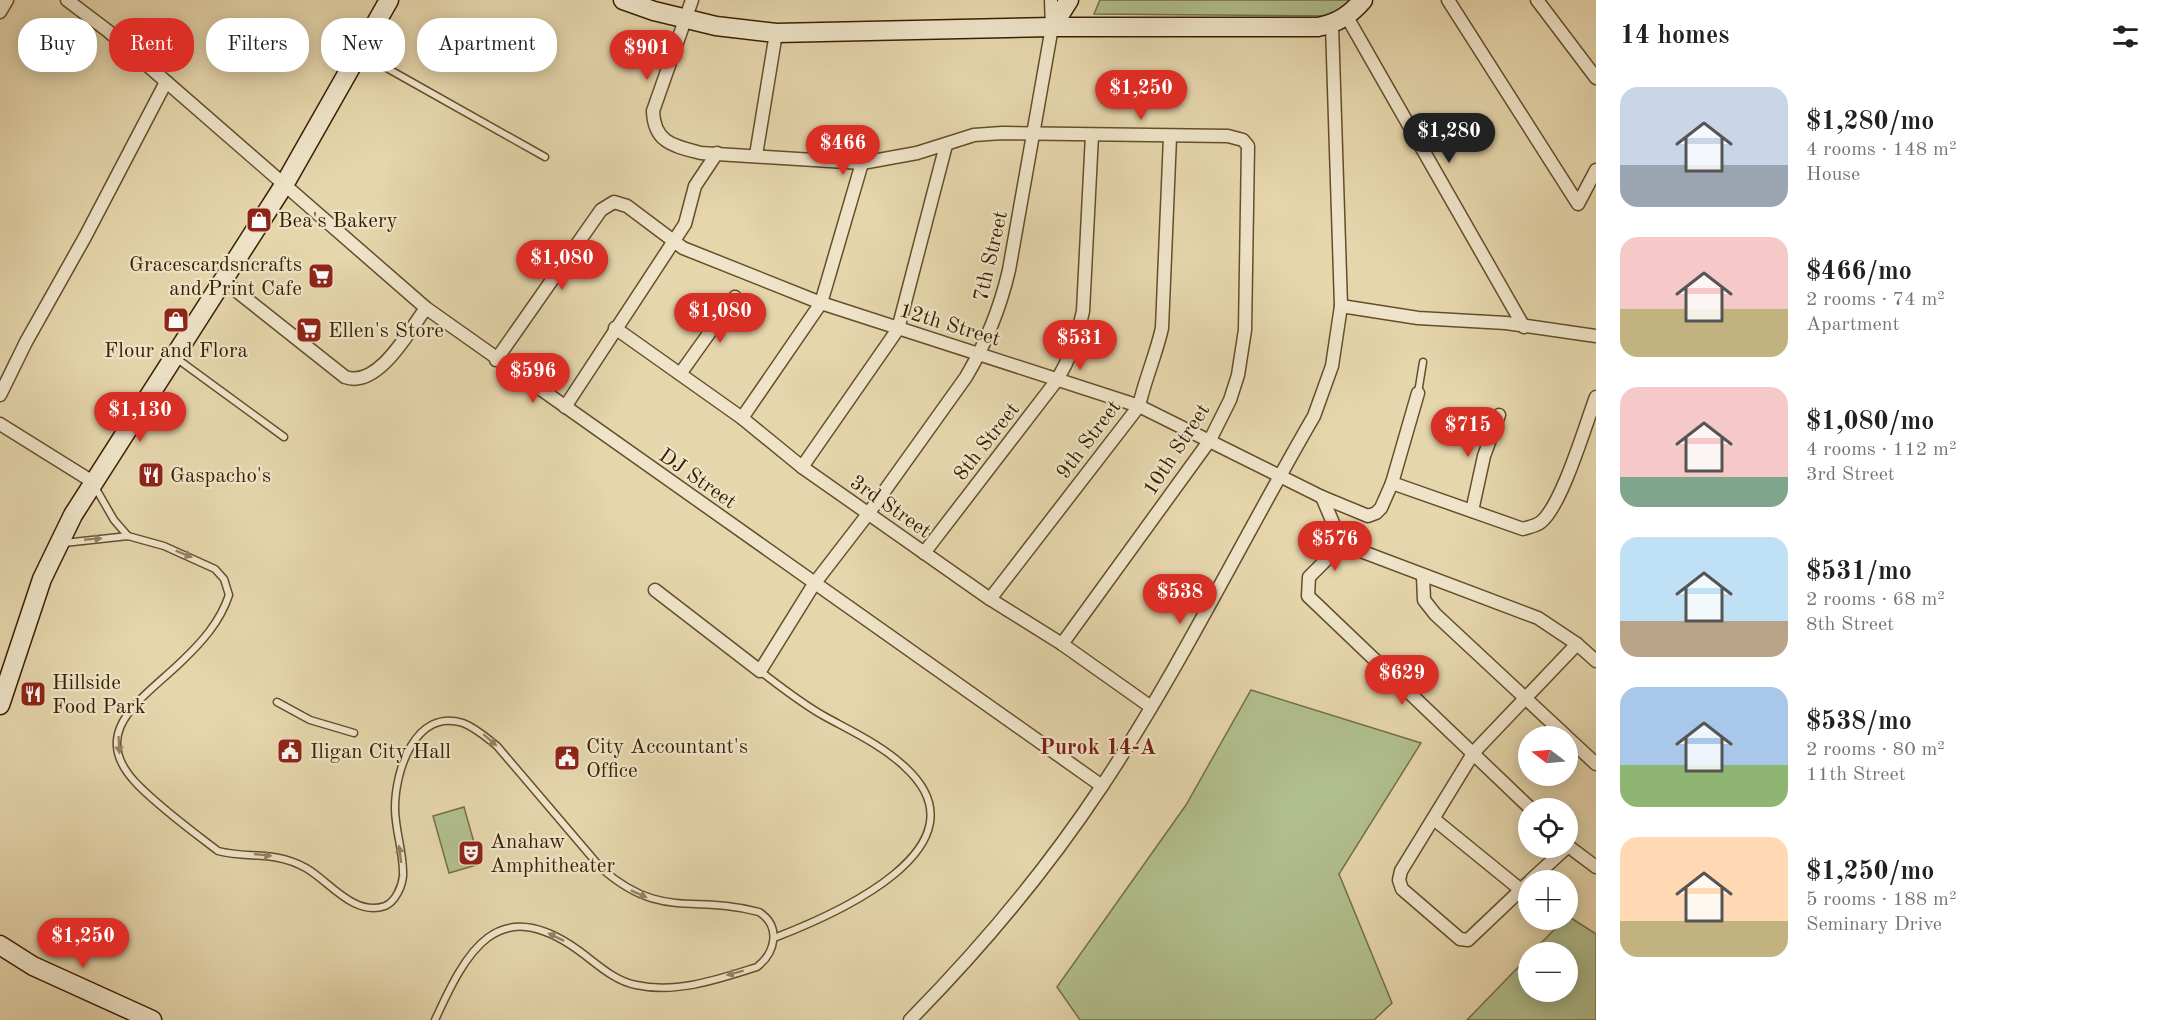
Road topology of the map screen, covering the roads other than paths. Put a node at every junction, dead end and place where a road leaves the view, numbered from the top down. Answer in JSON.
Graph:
{"nodes":[{"id":1,"x":7,"y":0,"type":"edge"},
{"id":2,"x":67,"y":0,"type":"edge"},
{"id":3,"x":389,"y":0,"type":"edge"},
{"id":4,"x":623,"y":0,"type":"edge"},
{"id":5,"x":692,"y":0,"type":"edge"},
{"id":6,"x":1051,"y":0,"type":"edge"},
{"id":7,"x":1069,"y":0,"type":"edge"},
{"id":8,"x":1363,"y":0,"type":"edge"},
{"id":9,"x":1448,"y":0,"type":"edge"},
{"id":10,"x":1537,"y":0,"type":"edge"},
{"id":11,"x":0,"y":12,"type":"edge"},
{"id":12,"x":379,"y":18,"type":"edge"},
{"id":13,"x":684,"y":19,"type":"junction"},
{"id":14,"x":1339,"y":21,"type":"junction"},
{"id":15,"x":1052,"y":27,"type":"junction"},
{"id":16,"x":776,"y":33,"type":"junction"},
{"id":17,"x":348,"y":72,"type":"edge"},
{"id":18,"x":393,"y":72,"type":"edge"},
{"id":19,"x":1596,"y":78,"type":"edge"},
{"id":20,"x":166,"y":82,"type":"junction"},
{"id":21,"x":1033,"y":134,"type":"junction"},
{"id":22,"x":1092,"y":135,"type":"junction"},
{"id":23,"x":1170,"y":136,"type":"junction"},
{"id":24,"x":946,"y":145,"type":"junction"},
{"id":25,"x":717,"y":153,"type":"junction"},
{"id":26,"x":756,"y":155,"type":"junction"},
{"id":27,"x":545,"y":157,"type":"dead end"},
{"id":28,"x":862,"y":162,"type":"junction"},
{"id":29,"x":1596,"y":170,"type":"edge"},
{"id":30,"x":284,"y":185,"type":"junction"},
{"id":31,"x":674,"y":243,"type":"junction"},
{"id":32,"x":224,"y":281,"type":"junction"},
{"id":33,"x":735,"y":297,"type":"dead end"},
{"id":34,"x":821,"y":303,"type":"junction"},
{"id":35,"x":1341,"y":306,"type":"junction"},
{"id":36,"x":426,"y":308,"type":"junction"},
{"id":37,"x":1524,"y":327,"type":"junction"},
{"id":38,"x":615,"y":328,"type":"junction"},
{"id":39,"x":898,"y":329,"type":"junction"},
{"id":40,"x":1596,"y":336,"type":"edge"},
{"id":41,"x":980,"y":353,"type":"junction"},
{"id":42,"x":174,"y":357,"type":"junction"},
{"id":43,"x":496,"y":360,"type":"junction"},
{"id":44,"x":1423,"y":362,"type":"dead end"},
{"id":45,"x":680,"y":374,"type":"junction"},
{"id":46,"x":1057,"y":380,"type":"junction"},
{"id":47,"x":1418,"y":393,"type":"joint"},
{"id":48,"x":0,"y":395,"type":"edge"},
{"id":49,"x":1596,"y":397,"type":"edge"},
{"id":50,"x":1138,"y":406,"type":"junction"},
{"id":51,"x":565,"y":407,"type":"junction"},
{"id":52,"x":1499,"y":415,"type":"dead end"},
{"id":53,"x":742,"y":418,"type":"junction"},
{"id":54,"x":0,"y":424,"type":"edge"},
{"id":55,"x":284,"y":437,"type":"dead end"},
{"id":56,"x":1210,"y":440,"type":"junction"},
{"id":57,"x":802,"y":467,"type":"junction"},
{"id":58,"x":1279,"y":476,"type":"junction"},
{"id":59,"x":93,"y":482,"type":"junction"},
{"id":60,"x":1392,"y":483,"type":"junction"},
{"id":61,"x":1322,"y":497,"type":"junction"},
{"id":62,"x":1472,"y":511,"type":"junction"},
{"id":63,"x":868,"y":514,"type":"junction"},
{"id":64,"x":128,"y":536,"type":"junction"},
{"id":65,"x":58,"y":544,"type":"junction"},
{"id":66,"x":1342,"y":544,"type":"junction"},
{"id":67,"x":924,"y":553,"type":"junction"},
{"id":68,"x":1424,"y":576,"type":"junction"},
{"id":69,"x":814,"y":584,"type":"junction"},
{"id":70,"x":655,"y":590,"type":"dead end"},
{"id":71,"x":990,"y":599,"type":"junction"},
{"id":72,"x":1062,"y":644,"type":"junction"},
{"id":73,"x":1577,"y":644,"type":"junction"},
{"id":74,"x":1596,"y":661,"type":"edge"},
{"id":75,"x":760,"y":671,"type":"junction"},
{"id":76,"x":1524,"y":698,"type":"junction"},
{"id":77,"x":276,"y":702,"type":"dead end"},
{"id":78,"x":0,"y":705,"type":"edge"},
{"id":79,"x":1151,"y":707,"type":"junction"},
{"id":80,"x":1555,"y":726,"type":"edge"},
{"id":81,"x":354,"y":733,"type":"dead end"},
{"id":82,"x":1578,"y":747,"type":"edge"},
{"id":83,"x":1474,"y":752,"type":"junction"},
{"id":84,"x":1596,"y":764,"type":"edge"},
{"id":85,"x":1102,"y":786,"type":"junction"},
{"id":86,"x":1520,"y":798,"type":"edge"},
{"id":87,"x":1435,"y":820,"type":"junction"},
{"id":88,"x":1578,"y":855,"type":"edge"},
{"id":89,"x":1555,"y":858,"type":"edge"},
{"id":90,"x":1596,"y":867,"type":"edge"},
{"id":91,"x":1542,"y":870,"type":"edge"},
{"id":92,"x":1518,"y":878,"type":"edge"},
{"id":93,"x":1518,"y":893,"type":"edge"},
{"id":94,"x":774,"y":938,"type":"junction"},
{"id":95,"x":0,"y":945,"type":"edge"},
{"id":96,"x":152,"y":1020,"type":"edge"},
{"id":97,"x":435,"y":1020,"type":"edge"},
{"id":98,"x":910,"y":1020,"type":"edge"}],
"edges":[{"from":1,"to":11,"type":"street"},
{"from":2,"to":20,"type":"street","name":"DJ Street"},
{"from":3,"to":12,"type":"main road"},
{"from":4,"to":13,"type":"main road"},
{"from":5,"to":13,"type":"street"},
{"from":6,"to":15,"type":"street","name":"7th Street"},
{"from":7,"to":15,"type":"main road"},
{"from":8,"to":14,"type":"main road"},
{"from":9,"to":29,"type":"street"},
{"from":10,"to":19,"type":"street"},
{"from":13,"to":16,"type":"main road"},
{"from":13,"to":25,"type":"street"},
{"from":14,"to":15,"type":"main road"},
{"from":14,"to":35,"type":"street"},
{"from":14,"to":37,"type":"street"},
{"from":15,"to":16,"type":"main road"},
{"from":15,"to":21,"type":"street","name":"7th Street"},
{"from":16,"to":26,"type":"street"},
{"from":17,"to":30,"type":"main road"},
{"from":18,"to":27,"type":"lane"},
{"from":20,"to":30,"type":"street","name":"DJ Street"},
{"from":20,"to":48,"type":"street"},
{"from":21,"to":22,"type":"street"},
{"from":21,"to":24,"type":"street"},
{"from":21,"to":41,"type":"street","name":"7th Street"},
{"from":22,"to":23,"type":"street"},
{"from":22,"to":46,"type":"street","name":"8th Street"},
{"from":23,"to":50,"type":"street","name":"9th Street"},
{"from":23,"to":56,"type":"street","name":"10th Street"},
{"from":24,"to":28,"type":"street"},
{"from":24,"to":39,"type":"street"},
{"from":25,"to":26,"type":"street"},
{"from":25,"to":31,"type":"street"},
{"from":26,"to":28,"type":"street"},
{"from":28,"to":34,"type":"street"},
{"from":30,"to":32,"type":"main road"},
{"from":30,"to":36,"type":"street","name":"DJ Street"},
{"from":31,"to":34,"type":"street","name":"12th Street"},
{"from":31,"to":38,"type":"street"},
{"from":31,"to":43,"type":"street","name":"12th Street"},
{"from":32,"to":36,"type":"street"},
{"from":32,"to":42,"type":"main road"},
{"from":33,"to":45,"type":"street"},
{"from":34,"to":39,"type":"street","name":"12th Street"},
{"from":34,"to":53,"type":"street"},
{"from":35,"to":37,"type":"street"},
{"from":35,"to":58,"type":"street"},
{"from":36,"to":43,"type":"street","name":"DJ Street"},
{"from":37,"to":40,"type":"street"},
{"from":38,"to":45,"type":"street","name":"3rd Street"},
{"from":38,"to":51,"type":"street"},
{"from":39,"to":41,"type":"street","name":"12th Street"},
{"from":39,"to":57,"type":"street"},
{"from":41,"to":46,"type":"street","name":"12th Street"},
{"from":41,"to":63,"type":"street","name":"7th Street"},
{"from":42,"to":55,"type":"lane"},
{"from":42,"to":59,"type":"main road"},
{"from":43,"to":51,"type":"street","name":"DJ Street"},
{"from":44,"to":47,"type":"lane"},
{"from":45,"to":53,"type":"street","name":"3rd Street"},
{"from":46,"to":50,"type":"street","name":"12th Street"},
{"from":46,"to":67,"type":"street","name":"8th Street"},
{"from":47,"to":60,"type":"street"},
{"from":49,"to":62,"type":"street"},
{"from":50,"to":56,"type":"street","name":"12th Street"},
{"from":50,"to":71,"type":"street","name":"9th Street"},
{"from":51,"to":69,"type":"street","name":"DJ Street"},
{"from":52,"to":62,"type":"street"},
{"from":53,"to":57,"type":"street","name":"3rd Street"},
{"from":54,"to":59,"type":"street"},
{"from":56,"to":58,"type":"street","name":"12th Street"},
{"from":56,"to":72,"type":"street","name":"10th Street"},
{"from":57,"to":63,"type":"street","name":"3rd Street"},
{"from":58,"to":61,"type":"street","name":"12th Street"},
{"from":58,"to":79,"type":"street"},
{"from":59,"to":64,"type":"lane"},
{"from":59,"to":65,"type":"main road"},
{"from":60,"to":61,"type":"street","name":"12th Street"},
{"from":60,"to":62,"type":"street"},
{"from":61,"to":66,"type":"street"},
{"from":63,"to":67,"type":"street","name":"3rd Street"},
{"from":63,"to":69,"type":"street","name":"7th Street"},
{"from":65,"to":64,"type":"lane","one_way":true},
{"from":64,"to":94,"type":"lane","one_way":true},
{"from":65,"to":78,"type":"main road"},
{"from":66,"to":68,"type":"street"},
{"from":66,"to":83,"type":"street"},
{"from":67,"to":71,"type":"street","name":"3rd Street"},
{"from":68,"to":73,"type":"street"},
{"from":68,"to":76,"type":"street"},
{"from":69,"to":75,"type":"street","name":"7th Street"},
{"from":69,"to":85,"type":"street","name":"DJ Street"},
{"from":70,"to":75,"type":"street"},
{"from":71,"to":72,"type":"street","name":"3rd Street"},
{"from":72,"to":79,"type":"street","name":"3rd Street"},
{"from":73,"to":74,"type":"street"},
{"from":73,"to":76,"type":"street"},
{"from":75,"to":94,"type":"lane"},
{"from":76,"to":80,"type":"street"},
{"from":76,"to":83,"type":"street"},
{"from":77,"to":81,"type":"lane"},
{"from":79,"to":85,"type":"street"},
{"from":82,"to":84,"type":"street"},
{"from":83,"to":86,"type":"street"},
{"from":83,"to":87,"type":"street"},
{"from":85,"to":98,"type":"street"},
{"from":87,"to":92,"type":"street"},
{"from":87,"to":93,"type":"street"},
{"from":88,"to":90,"type":"street"},
{"from":89,"to":91,"type":"street"},
{"from":94,"to":97,"type":"lane","one_way":true},
{"from":95,"to":96,"type":"main road"}]}
